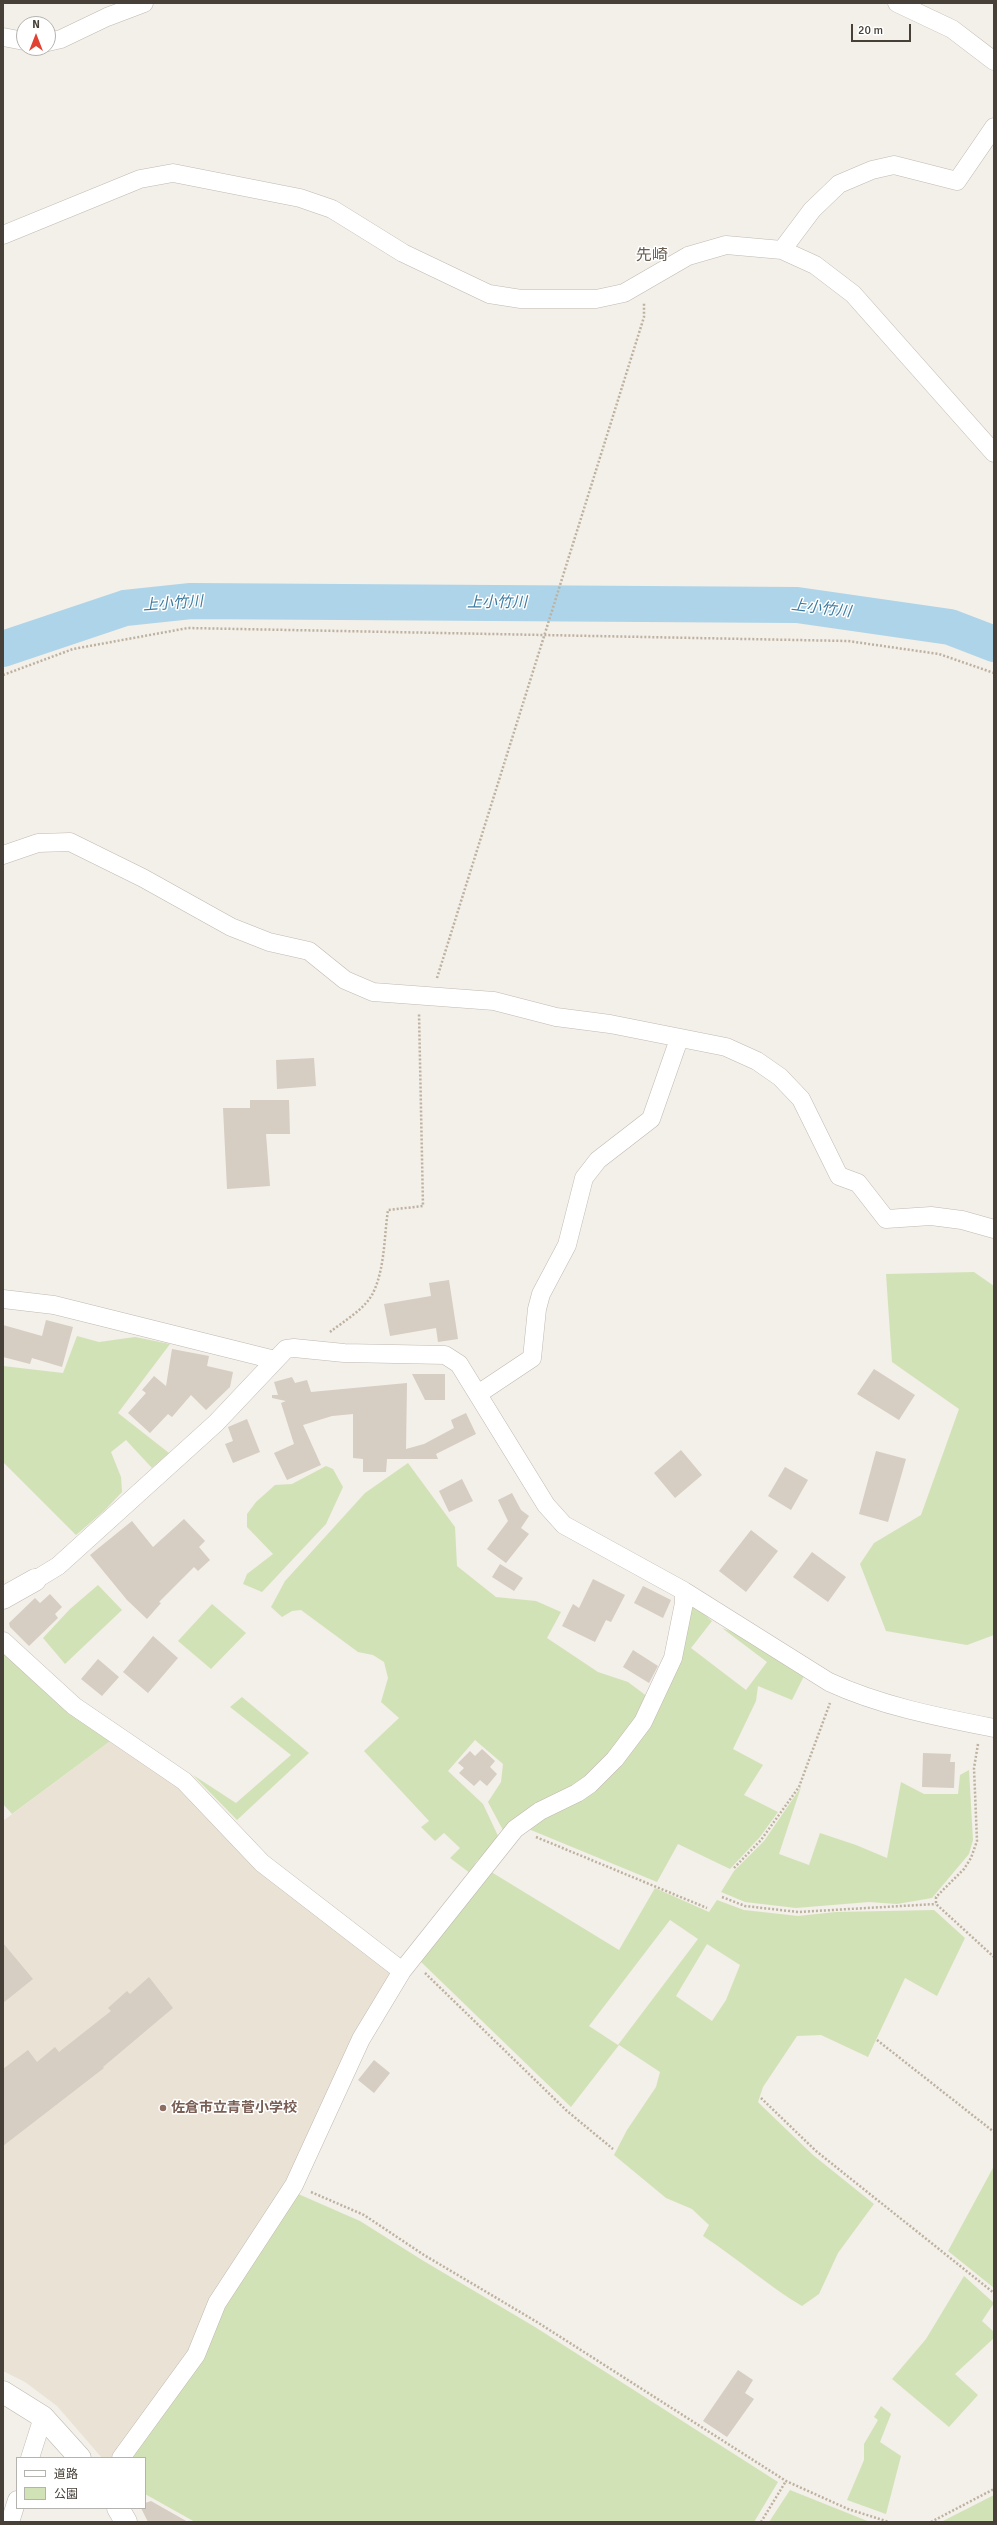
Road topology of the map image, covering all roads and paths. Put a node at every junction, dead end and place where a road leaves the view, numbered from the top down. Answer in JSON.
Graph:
{"nodes":[{"id":1,"x":144,"y":3,"type":"edge"},
{"id":2,"x":897,"y":3,"type":"edge"},
{"id":3,"x":3,"y":37,"type":"edge"},
{"id":4,"x":16,"y":40,"type":"edge"},
{"id":5,"x":56,"y":40,"type":"edge"},
{"id":6,"x":994,"y":61,"type":"edge"},
{"id":7,"x":994,"y":127,"type":"edge"},
{"id":8,"x":3,"y":235,"type":"edge"},
{"id":9,"x":782,"y":250,"type":"junction"},
{"id":10,"x":643,"y":284,"type":"junction"},
{"id":11,"x":994,"y":452,"type":"edge"},
{"id":12,"x":546,"y":634,"type":"junction"},
{"id":13,"x":994,"y":673,"type":"edge"},
{"id":14,"x":3,"y":675,"type":"edge"},
{"id":15,"x":3,"y":855,"type":"edge"},
{"id":16,"x":425,"y":998,"type":"junction"},
{"id":17,"x":680,"y":1039,"type":"junction"},
{"id":18,"x":994,"y":1229,"type":"edge"},
{"id":19,"x":3,"y":1299,"type":"edge"},
{"id":20,"x":307,"y":1349,"type":"junction"},
{"id":21,"x":275,"y":1360,"type":"junction"},
{"id":22,"x":478,"y":1394,"type":"junction"},
{"id":23,"x":35,"y":1580,"type":"joint"},
{"id":24,"x":684,"y":1591,"type":"junction"},
{"id":25,"x":3,"y":1598,"type":"edge"},
{"id":26,"x":3,"y":1641,"type":"edge"},
{"id":27,"x":837,"y":1685,"type":"junction"},
{"id":28,"x":987,"y":1726,"type":"edge"},
{"id":29,"x":515,"y":1828,"type":"junction"},
{"id":30,"x":734,"y":1868,"type":"dead end"},
{"id":31,"x":722,"y":1897,"type":"dead end"},
{"id":32,"x":936,"y":1904,"type":"junction"},
{"id":33,"x":707,"y":1908,"type":"dead end"},
{"id":34,"x":994,"y":1957,"type":"edge"},
{"id":35,"x":406,"y":1965,"type":"junction"},
{"id":36,"x":877,"y":2040,"type":"dead end"},
{"id":37,"x":761,"y":2098,"type":"dead end"},
{"id":38,"x":994,"y":2132,"type":"edge"},
{"id":39,"x":613,"y":2149,"type":"dead end"},
{"id":40,"x":294,"y":2185,"type":"junction"},
{"id":41,"x":994,"y":2293,"type":"edge"},
{"id":42,"x":3,"y":2392,"type":"edge"},
{"id":43,"x":43,"y":2417,"type":"junction"},
{"id":44,"x":30,"y":2457,"type":"edge"},
{"id":45,"x":79,"y":2457,"type":"edge"},
{"id":46,"x":122,"y":2457,"type":"edge"},
{"id":47,"x":786,"y":2481,"type":"junction"},
{"id":48,"x":994,"y":2489,"type":"edge"},
{"id":49,"x":16,"y":2503,"type":"edge"},
{"id":50,"x":119,"y":2509,"type":"edge"},
{"id":51,"x":10,"y":2522,"type":"edge"},
{"id":52,"x":126,"y":2522,"type":"edge"},
{"id":53,"x":761,"y":2522,"type":"edge"},
{"id":54,"x":889,"y":2522,"type":"edge"},
{"id":55,"x":931,"y":2522,"type":"edge"}],
"edges":[{"from":1,"to":5,"type":"street"},
{"from":2,"to":6,"type":"street"},
{"from":3,"to":4,"type":"street"},
{"from":7,"to":9,"type":"street"},
{"from":8,"to":10,"type":"street"},
{"from":9,"to":10,"type":"street"},
{"from":9,"to":11,"type":"street"},
{"from":10,"to":12,"type":"path"},
{"from":12,"to":13,"type":"path"},
{"from":12,"to":14,"type":"path"},
{"from":12,"to":16,"type":"path"},
{"from":15,"to":16,"type":"street"},
{"from":16,"to":17,"type":"street"},
{"from":16,"to":20,"type":"path"},
{"from":17,"to":18,"type":"street"},
{"from":17,"to":22,"type":"street"},
{"from":19,"to":21,"type":"street"},
{"from":20,"to":21,"type":"street"},
{"from":20,"to":22,"type":"street"},
{"from":21,"to":23,"type":"street"},
{"from":22,"to":24,"type":"street"},
{"from":23,"to":25,"type":"street"},
{"from":24,"to":27,"type":"street"},
{"from":24,"to":29,"type":"street"},
{"from":26,"to":35,"type":"street"},
{"from":27,"to":28,"type":"street"},
{"from":27,"to":30,"type":"path"},
{"from":28,"to":32,"type":"path"},
{"from":29,"to":33,"type":"path"},
{"from":29,"to":35,"type":"street"},
{"from":31,"to":32,"type":"path"},
{"from":32,"to":34,"type":"path"},
{"from":35,"to":39,"type":"path"},
{"from":35,"to":40,"type":"street"},
{"from":36,"to":38,"type":"path"},
{"from":37,"to":41,"type":"path"},
{"from":40,"to":46,"type":"street"},
{"from":40,"to":47,"type":"path"},
{"from":42,"to":43,"type":"street"},
{"from":43,"to":44,"type":"street"},
{"from":43,"to":45,"type":"street"},
{"from":47,"to":53,"type":"path"},
{"from":47,"to":54,"type":"path"},
{"from":48,"to":55,"type":"path"},
{"from":49,"to":51,"type":"street"},
{"from":50,"to":52,"type":"street"}]}
